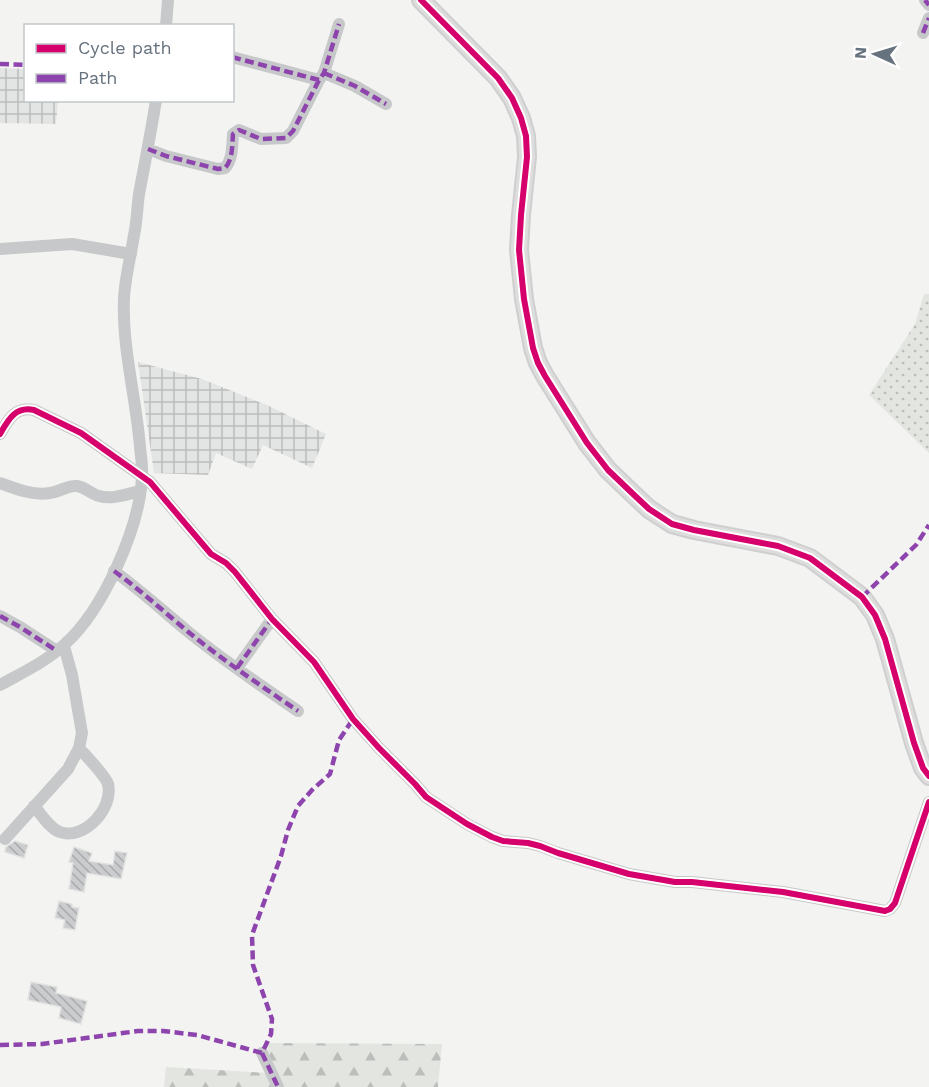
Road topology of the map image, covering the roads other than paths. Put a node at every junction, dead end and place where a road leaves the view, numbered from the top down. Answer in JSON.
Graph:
{"nodes":[{"id":1,"x":168,"y":0,"type":"edge"},
{"id":2,"x":421,"y":0,"type":"edge"},
{"id":3,"x":925,"y":0,"type":"edge"},
{"id":4,"x":929,"y":5,"type":"edge"},
{"id":5,"x":929,"y":18,"type":"edge"},
{"id":6,"x":166,"y":24,"type":"edge"},
{"id":7,"x":339,"y":24,"type":"dead end"},
{"id":8,"x":923,"y":33,"type":"dead end"},
{"id":9,"x":234,"y":57,"type":"edge"},
{"id":10,"x":321,"y":76,"type":"junction"},
{"id":11,"x":156,"y":102,"type":"edge"},
{"id":12,"x":386,"y":104,"type":"dead end"},
{"id":13,"x":148,"y":149,"type":"junction"},
{"id":14,"x":0,"y":249,"type":"edge"},
{"id":15,"x":130,"y":254,"type":"junction"},
{"id":16,"x":0,"y":434,"type":"edge"},
{"id":17,"x":142,"y":477,"type":"junction"},
{"id":18,"x":0,"y":483,"type":"edge"},
{"id":19,"x":140,"y":491,"type":"junction"},
{"id":20,"x":114,"y":571,"type":"junction"},
{"id":21,"x":0,"y":616,"type":"edge"},
{"id":22,"x":272,"y":620,"type":"junction"},
{"id":23,"x":61,"y":648,"type":"junction"},
{"id":24,"x":237,"y":668,"type":"junction"},
{"id":25,"x":0,"y":685,"type":"edge"},
{"id":26,"x":298,"y":711,"type":"dead end"},
{"id":27,"x":79,"y":748,"type":"junction"},
{"id":28,"x":929,"y":776,"type":"edge"},
{"id":29,"x":929,"y":802,"type":"edge"},
{"id":30,"x":34,"y":806,"type":"junction"},
{"id":31,"x":4,"y":839,"type":"dead end"},
{"id":32,"x":262,"y":1053,"type":"dead end"},
{"id":33,"x":278,"y":1087,"type":"edge"}],
"edges":[{"from":1,"to":6,"type":"street"},
{"from":2,"to":28,"type":"street"},
{"from":3,"to":4,"type":"street"},
{"from":5,"to":8,"type":"street"},
{"from":7,"to":10,"type":"street"},
{"from":9,"to":10,"type":"street"},
{"from":10,"to":12,"type":"street"},
{"from":10,"to":13,"type":"street"},
{"from":11,"to":13,"type":"street"},
{"from":13,"to":15,"type":"street"},
{"from":14,"to":15,"type":"street"},
{"from":15,"to":17,"type":"street"},
{"from":16,"to":17,"type":"street"},
{"from":17,"to":19,"type":"street"},
{"from":17,"to":22,"type":"street"},
{"from":18,"to":19,"type":"street"},
{"from":19,"to":20,"type":"street"},
{"from":20,"to":23,"type":"street"},
{"from":20,"to":24,"type":"street"},
{"from":21,"to":23,"type":"street"},
{"from":22,"to":24,"type":"street"},
{"from":22,"to":29,"type":"street"},
{"from":23,"to":25,"type":"street"},
{"from":23,"to":27,"type":"street"},
{"from":24,"to":26,"type":"street"},
{"from":27,"to":30,"type":"street"},
{"from":27,"to":30,"type":"street"},
{"from":30,"to":31,"type":"street"},
{"from":32,"to":33,"type":"street"}]}
